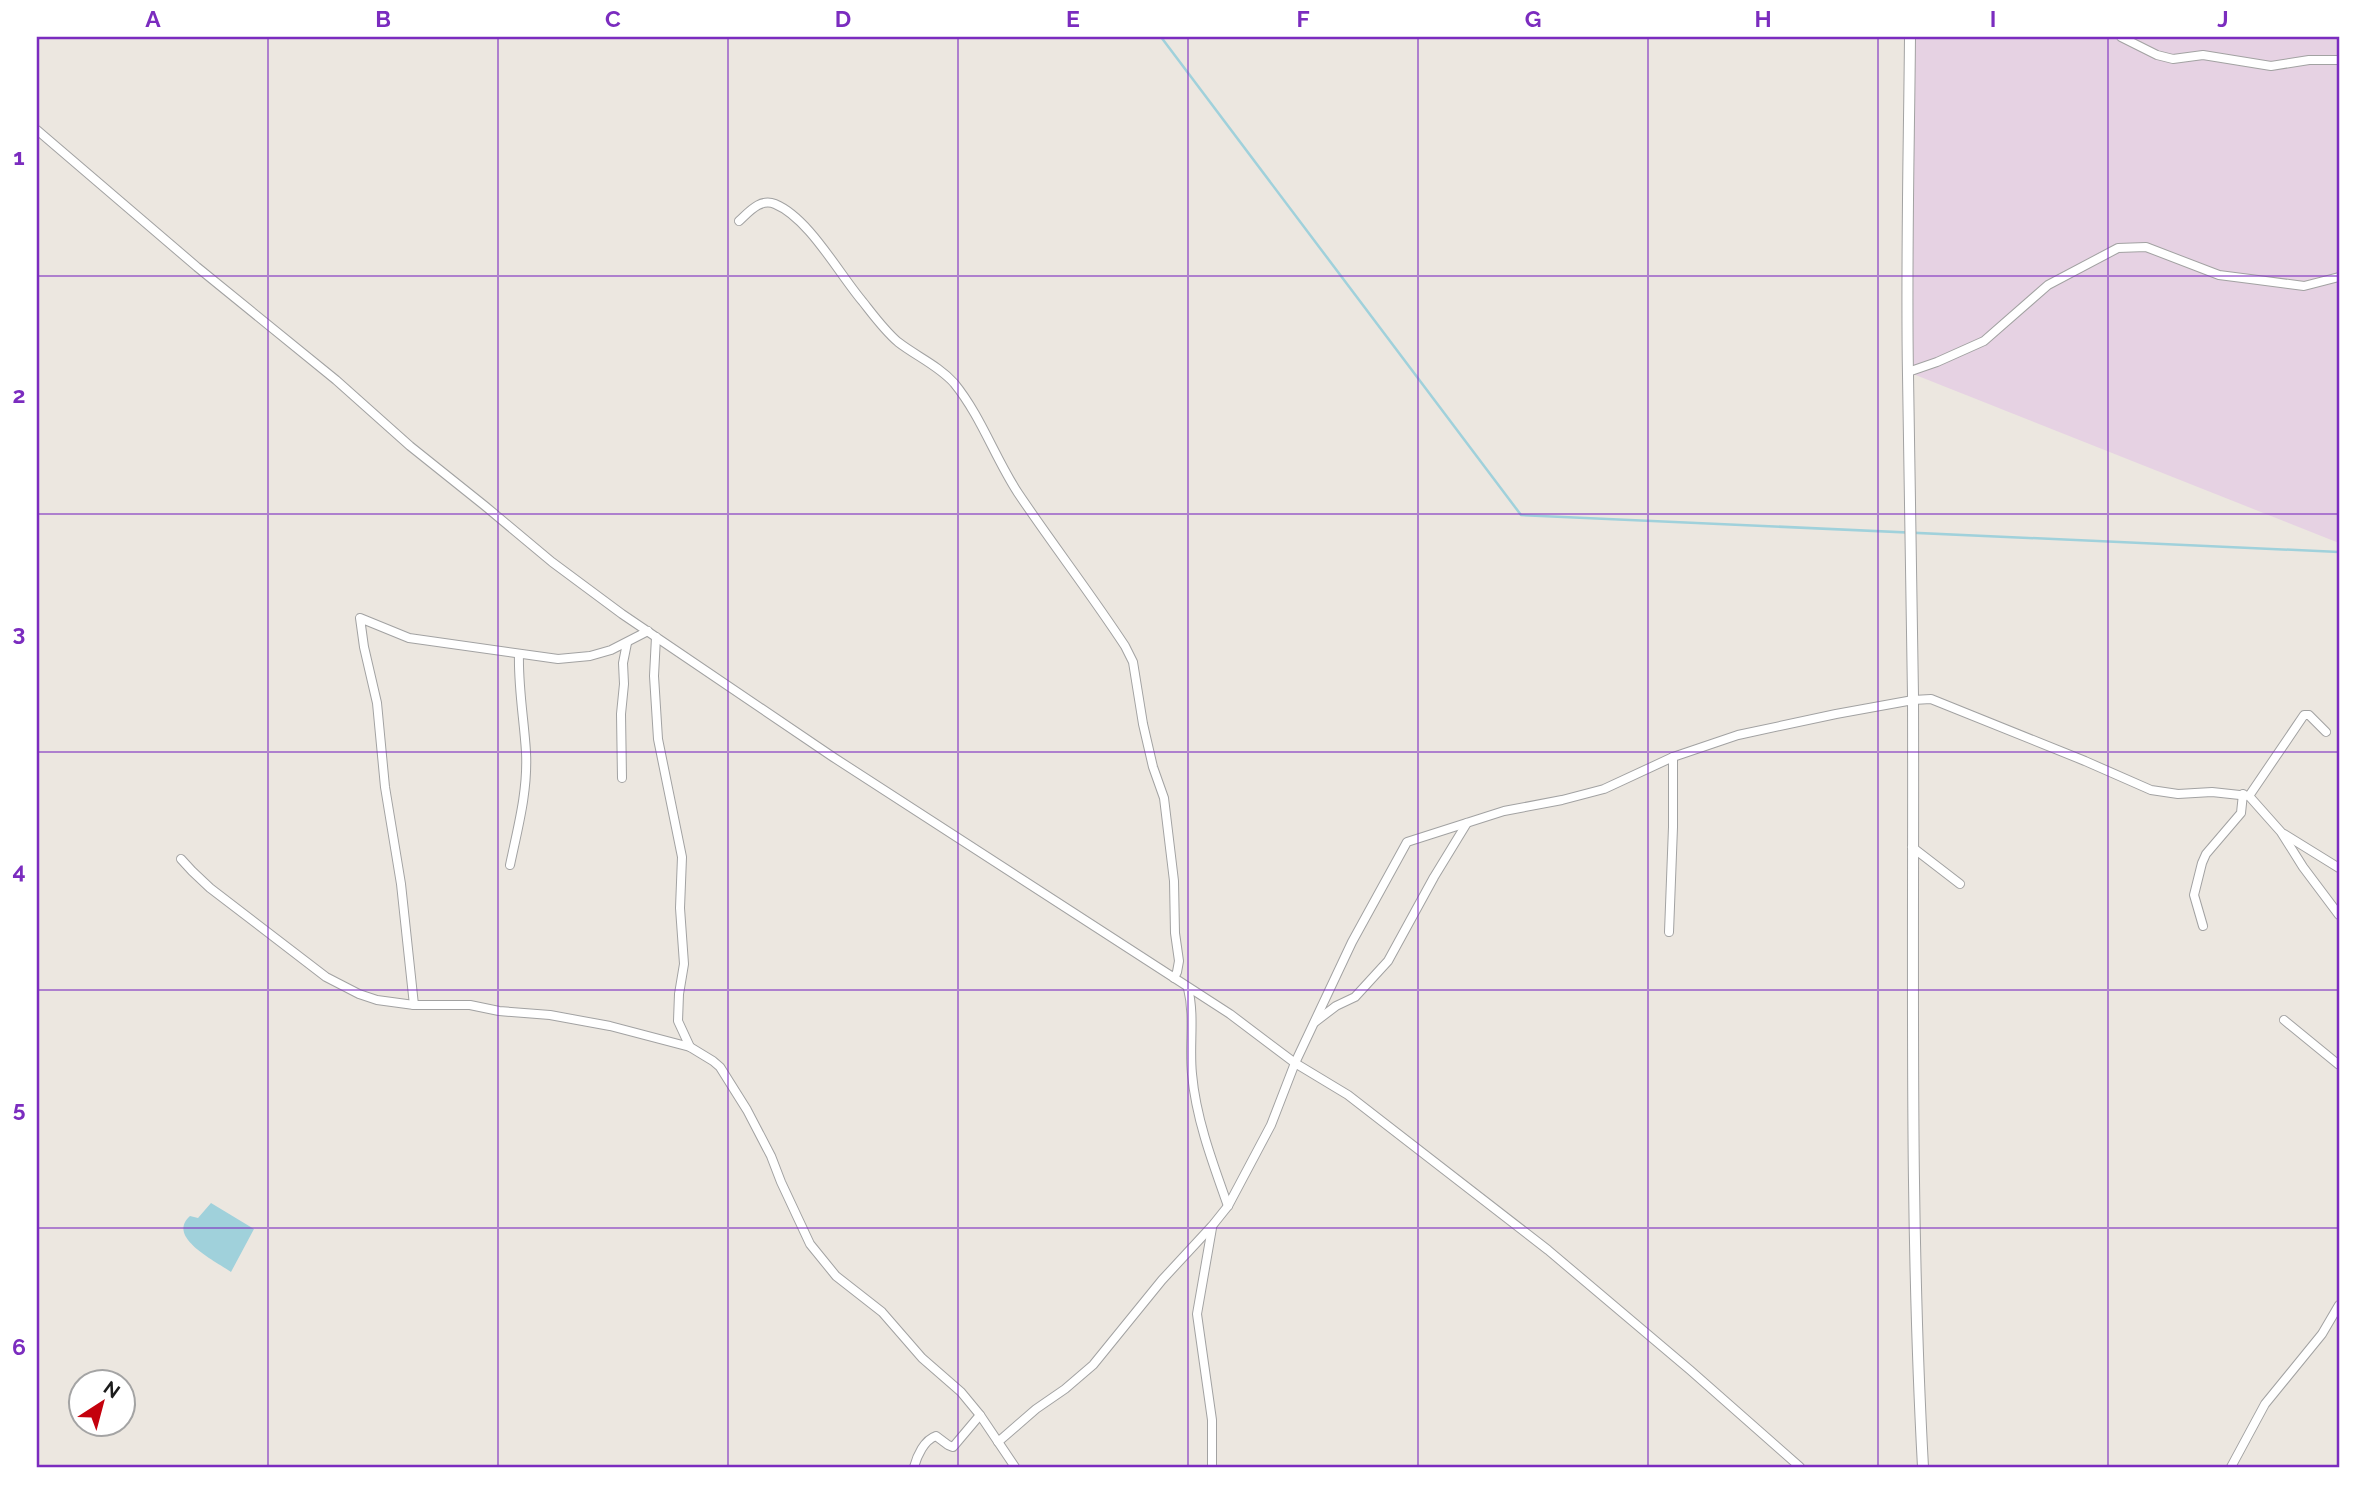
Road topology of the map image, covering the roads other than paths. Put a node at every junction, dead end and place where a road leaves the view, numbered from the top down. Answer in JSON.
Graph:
{"nodes":[{"id":1,"x":1910,"y":37,"type":"edge"},
{"id":2,"x":2121,"y":37,"type":"edge"},
{"id":3,"x":2339,"y":60,"type":"edge"},
{"id":4,"x":37,"y":130,"type":"edge"},
{"id":5,"x":739,"y":221,"type":"dead end"},
{"id":6,"x":2339,"y":277,"type":"edge"},
{"id":7,"x":1908,"y":372,"type":"junction"},
{"id":8,"x":648,"y":631,"type":"junction"},
{"id":9,"x":656,"y":637,"type":"junction"},
{"id":10,"x":627,"y":643,"type":"junction"},
{"id":11,"x":519,"y":654,"type":"junction"},
{"id":12,"x":1913,"y":700,"type":"junction"},
{"id":13,"x":2326,"y":732,"type":"dead end"},
{"id":14,"x":1672,"y":757,"type":"junction"},
{"id":15,"x":622,"y":778,"type":"dead end"},
{"id":16,"x":2246,"y":795,"type":"junction"},
{"id":17,"x":1467,"y":823,"type":"junction"},
{"id":18,"x":2281,"y":832,"type":"junction"},
{"id":19,"x":1912,"y":847,"type":"junction"},
{"id":20,"x":181,"y":859,"type":"dead end"},
{"id":21,"x":510,"y":865,"type":"dead end"},
{"id":22,"x":2339,"y":868,"type":"edge"},
{"id":23,"x":1961,"y":884,"type":"dead end"},
{"id":24,"x":2339,"y":915,"type":"edge"},
{"id":25,"x":2203,"y":926,"type":"dead end"},
{"id":26,"x":1669,"y":932,"type":"dead end"},
{"id":27,"x":1174,"y":978,"type":"junction"},
{"id":28,"x":1188,"y":988,"type":"junction"},
{"id":29,"x":414,"y":1005,"type":"junction"},
{"id":30,"x":2284,"y":1020,"type":"dead end"},
{"id":31,"x":1314,"y":1023,"type":"junction"},
{"id":32,"x":690,"y":1047,"type":"junction"},
{"id":33,"x":1295,"y":1063,"type":"junction"},
{"id":34,"x":2339,"y":1065,"type":"edge"},
{"id":35,"x":1228,"y":1206,"type":"junction"},
{"id":36,"x":1212,"y":1226,"type":"junction"},
{"id":37,"x":2339,"y":1305,"type":"edge"},
{"id":38,"x":980,"y":1415,"type":"junction"},
{"id":39,"x":998,"y":1442,"type":"junction"},
{"id":40,"x":1009,"y":1463,"type":"edge"},
{"id":41,"x":914,"y":1467,"type":"edge"},
{"id":42,"x":1015,"y":1467,"type":"edge"},
{"id":43,"x":1212,"y":1467,"type":"edge"},
{"id":44,"x":1800,"y":1467,"type":"edge"},
{"id":45,"x":1923,"y":1467,"type":"edge"},
{"id":46,"x":2231,"y":1467,"type":"edge"}],
"edges":[{"from":1,"to":7,"type":"street"},
{"from":2,"to":3,"type":"street"},
{"from":4,"to":8,"type":"street"},
{"from":5,"to":27,"type":"street"},
{"from":6,"to":7,"type":"street"},
{"from":7,"to":12,"type":"street"},
{"from":8,"to":9,"type":"street"},
{"from":8,"to":10,"type":"street"},
{"from":9,"to":27,"type":"street"},
{"from":9,"to":32,"type":"street"},
{"from":10,"to":11,"type":"street"},
{"from":10,"to":15,"type":"street"},
{"from":11,"to":21,"type":"street"},
{"from":11,"to":29,"type":"street"},
{"from":12,"to":14,"type":"street"},
{"from":12,"to":16,"type":"street"},
{"from":12,"to":19,"type":"street"},
{"from":13,"to":16,"type":"street"},
{"from":14,"to":17,"type":"street"},
{"from":14,"to":26,"type":"street"},
{"from":16,"to":18,"type":"street"},
{"from":16,"to":25,"type":"street"},
{"from":17,"to":31,"type":"street"},
{"from":17,"to":31,"type":"street"},
{"from":18,"to":22,"type":"street"},
{"from":18,"to":24,"type":"street"},
{"from":19,"to":23,"type":"street"},
{"from":19,"to":45,"type":"street"},
{"from":20,"to":29,"type":"street"},
{"from":27,"to":28,"type":"street"},
{"from":28,"to":33,"type":"street"},
{"from":28,"to":35,"type":"street"},
{"from":29,"to":32,"type":"street"},
{"from":30,"to":34,"type":"street"},
{"from":31,"to":33,"type":"street"},
{"from":32,"to":38,"type":"street"},
{"from":33,"to":35,"type":"street"},
{"from":33,"to":44,"type":"street"},
{"from":35,"to":36,"type":"street"},
{"from":36,"to":39,"type":"street"},
{"from":36,"to":43,"type":"street"},
{"from":37,"to":46,"type":"street"},
{"from":38,"to":39,"type":"street"},
{"from":38,"to":41,"type":"street"},
{"from":39,"to":40,"type":"street"},
{"from":40,"to":42,"type":"street"}]}
